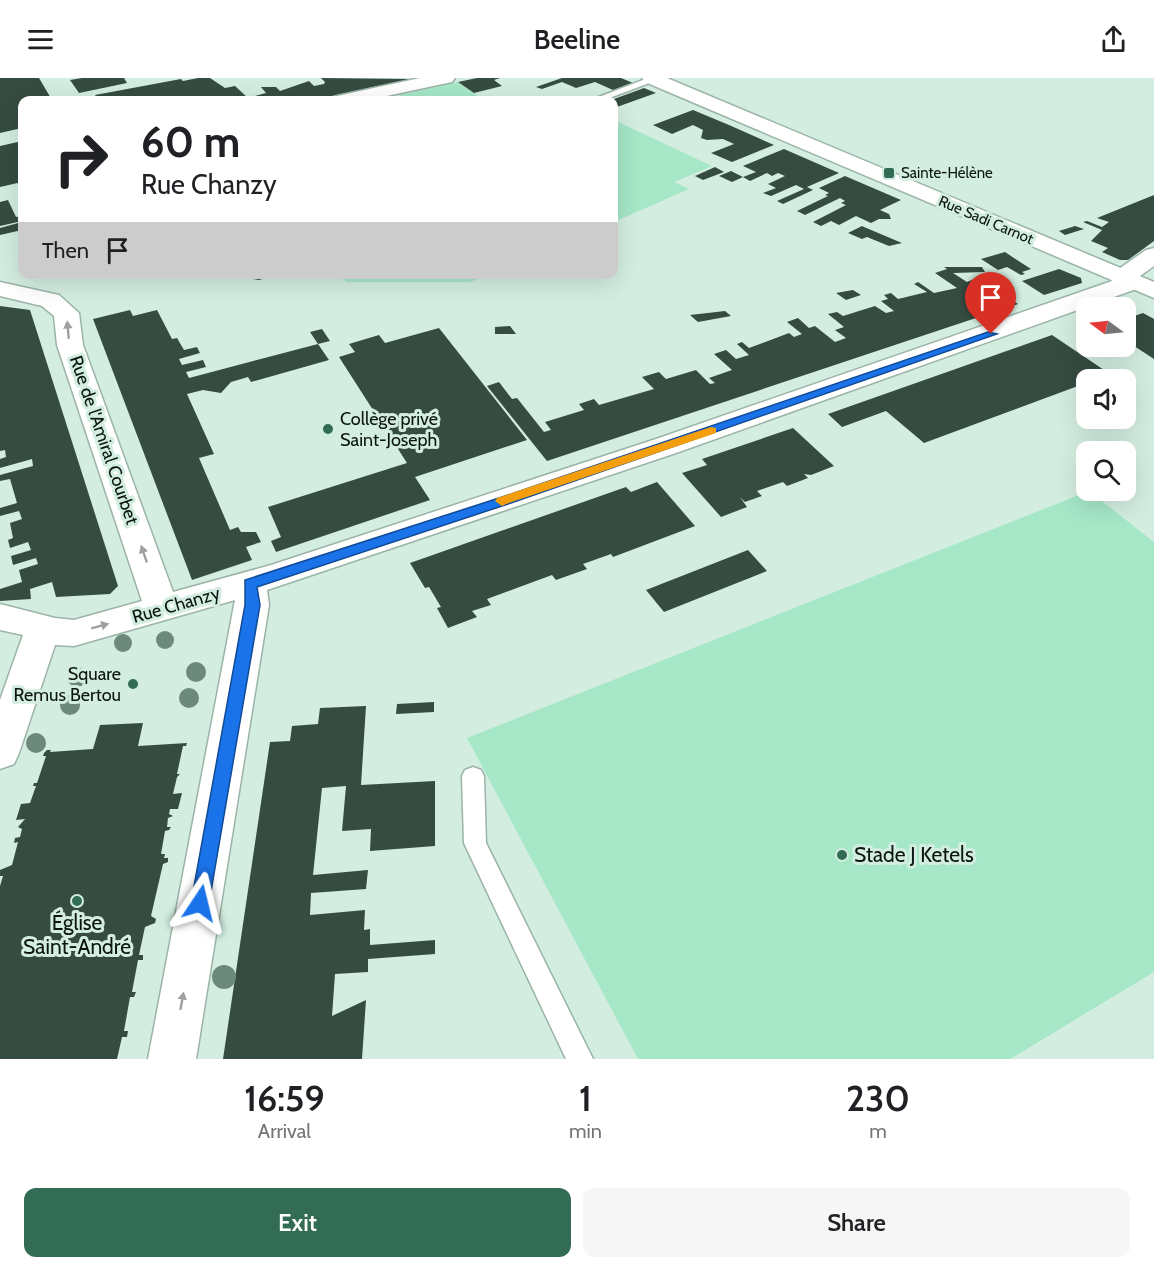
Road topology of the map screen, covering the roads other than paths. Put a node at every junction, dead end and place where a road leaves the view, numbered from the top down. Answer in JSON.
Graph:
{"nodes":[{"id":1,"x":446,"y":78,"type":"edge"},
{"id":2,"x":653,"y":79,"type":"edge"},
{"id":3,"x":363,"y":96,"type":"edge"},
{"id":4,"x":607,"y":96,"type":"edge"},
{"id":5,"x":1154,"y":255,"type":"edge"},
{"id":6,"x":1136,"y":284,"type":"edge"},
{"id":7,"x":14,"y":291,"type":"edge"},
{"id":8,"x":250,"y":584,"type":"junction"},
{"id":9,"x":162,"y":609,"type":"junction"},
{"id":10,"x":0,"y":617,"type":"edge"},
{"id":11,"x":43,"y":629,"type":"junction"},
{"id":12,"x":0,"y":753,"type":"edge"},
{"id":13,"x":473,"y":776,"type":"dead end"},
{"id":14,"x":172,"y":1059,"type":"edge"},
{"id":15,"x":580,"y":1059,"type":"edge"}],
"edges":[{"from":1,"to":3,"type":"street"},
{"from":2,"to":4,"type":"lane"},
{"from":2,"to":6,"type":"street","name":"Rue Sadi Carnot"},
{"from":5,"to":6,"type":"street","name":"Rue Chanzy"},
{"from":6,"to":8,"type":"street","name":"Rue Chanzy"},
{"from":9,"to":7,"type":"street","name":"Rue de l'Amiral Courbet","one_way":true},
{"from":8,"to":9,"type":"street","name":"Rue Chanzy"},
{"from":14,"to":8,"type":"street","one_way":true},
{"from":11,"to":9,"type":"street","name":"Rue Chanzy","one_way":true},
{"from":10,"to":11,"type":"street","name":"Rue Chanzy"},
{"from":11,"to":12,"type":"street"},
{"from":13,"to":15,"type":"lane"}]}
